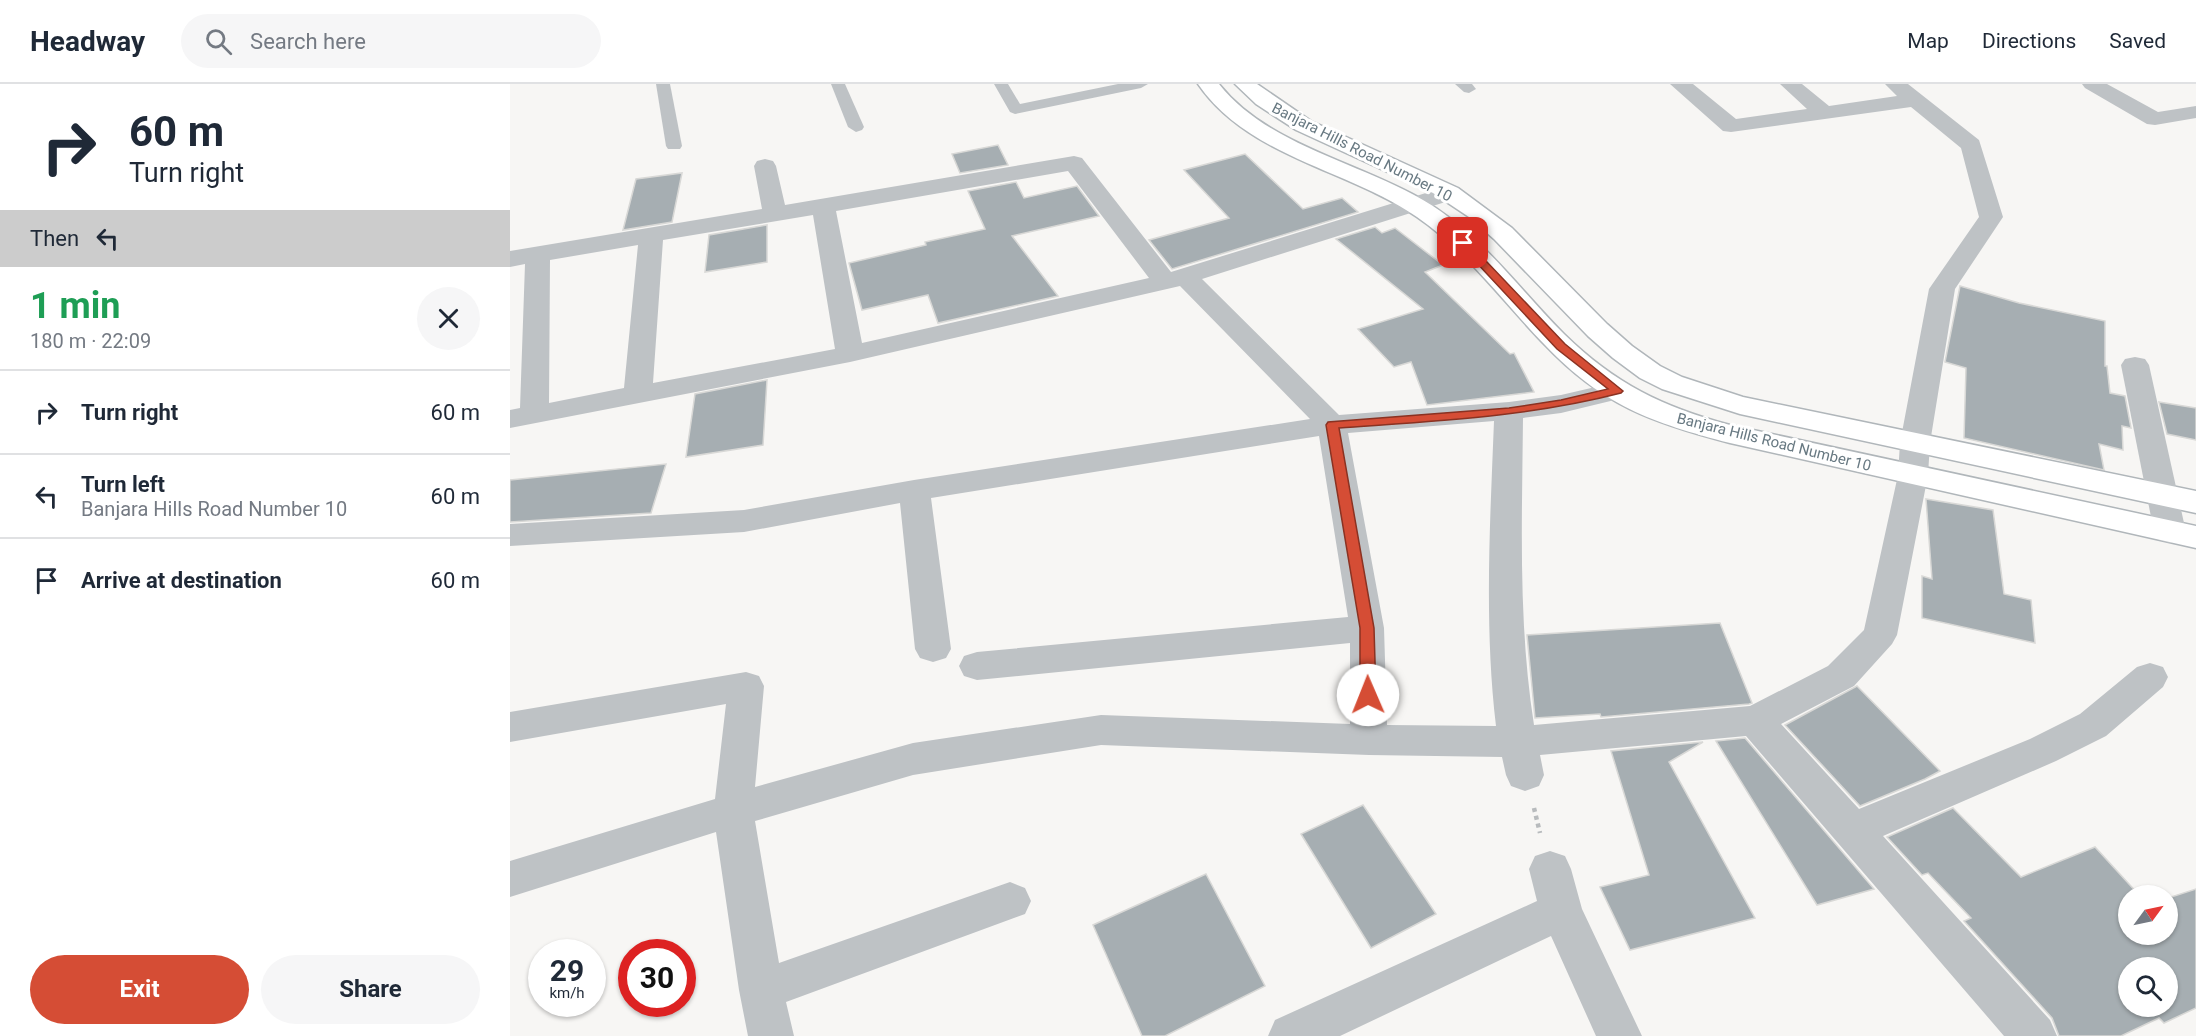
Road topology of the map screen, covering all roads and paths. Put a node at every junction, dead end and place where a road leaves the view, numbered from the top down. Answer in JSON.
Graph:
{"nodes":[{"id":1,"x":663,"y":84,"type":"edge"},
{"id":2,"x":838,"y":84,"type":"edge"},
{"id":3,"x":1001,"y":84,"type":"edge"},
{"id":4,"x":1141,"y":84,"type":"edge"},
{"id":5,"x":1208,"y":84,"type":"edge"},
{"id":6,"x":1245,"y":84,"type":"edge"},
{"id":7,"x":1680,"y":84,"type":"edge"},
{"id":8,"x":1790,"y":84,"type":"edge"},
{"id":9,"x":1895,"y":84,"type":"edge"},
{"id":10,"x":2092,"y":84,"type":"edge"},
{"id":11,"x":1915,"y":100,"type":"junction"},
{"id":12,"x":1823,"y":112,"type":"junction"},
{"id":13,"x":2196,"y":112,"type":"edge"},
{"id":14,"x":856,"y":127,"type":"dead end"},
{"id":15,"x":674,"y":146,"type":"dead end"},
{"id":16,"x":765,"y":166,"type":"dead end"},
{"id":17,"x":1449,"y":193,"type":"junction"},
{"id":18,"x":1414,"y":205,"type":"junction"},
{"id":19,"x":824,"y":206,"type":"junction"},
{"id":20,"x":775,"y":215,"type":"junction"},
{"id":21,"x":651,"y":234,"type":"junction"},
{"id":22,"x":538,"y":254,"type":"junction"},
{"id":23,"x":510,"y":259,"type":"edge"},
{"id":24,"x":1176,"y":279,"type":"junction"},
{"id":25,"x":850,"y":354,"type":"junction"},
{"id":26,"x":2135,"y":365,"type":"dead end"},
{"id":27,"x":1617,"y":391,"type":"junction"},
{"id":28,"x":638,"y":395,"type":"junction"},
{"id":29,"x":1509,"y":411,"type":"junction"},
{"id":30,"x":522,"y":417,"type":"edge"},
{"id":31,"x":1332,"y":425,"type":"junction"},
{"id":32,"x":1914,"y":459,"type":"junction"},
{"id":33,"x":914,"y":490,"type":"junction"},
{"id":34,"x":2163,"y":496,"type":"junction"},
{"id":35,"x":2196,"y":502,"type":"edge"},
{"id":36,"x":2183,"y":534,"type":"edge"},
{"id":37,"x":510,"y":535,"type":"edge"},
{"id":38,"x":1367,"y":628,"type":"junction"},
{"id":39,"x":933,"y":649,"type":"dead end"},
{"id":40,"x":977,"y":666,"type":"dead end"},
{"id":41,"x":2150,"y":677,"type":"dead end"},
{"id":42,"x":1755,"y":720,"type":"junction"},
{"id":43,"x":510,"y":727,"type":"edge"},
{"id":44,"x":1369,"y":740,"type":"junction"},
{"id":45,"x":1521,"y":758,"type":"junction"},
{"id":46,"x":732,"y":810,"type":"junction"},
{"id":47,"x":1853,"y":830,"type":"junction"},
{"id":48,"x":1550,"y":869,"type":"joint"},
{"id":49,"x":510,"y":879,"type":"edge"},
{"id":50,"x":1010,"y":902,"type":"dead end"},
{"id":51,"x":1561,"y":910,"type":"junction"},
{"id":52,"x":761,"y":990,"type":"junction"},
{"id":53,"x":771,"y":1036,"type":"edge"},
{"id":54,"x":1291,"y":1036,"type":"edge"},
{"id":55,"x":1619,"y":1036,"type":"edge"},
{"id":56,"x":2034,"y":1036,"type":"edge"}],
"edges":[{"from":1,"to":15,"type":"lane"},
{"from":2,"to":14,"type":"lane"},
{"from":3,"to":4,"type":"lane"},
{"from":5,"to":18,"type":"main road","name":"Banjara Hills Road Number 10"},
{"from":6,"to":17,"type":"main road","name":"Banjara Hills Road Number 10"},
{"from":7,"to":12,"type":"street"},
{"from":8,"to":12,"type":"street"},
{"from":9,"to":11,"type":"street"},
{"from":10,"to":13,"type":"street"},
{"from":11,"to":12,"type":"street"},
{"from":11,"to":32,"type":"street"},
{"from":16,"to":20,"type":"street"},
{"from":17,"to":18,"type":"street"},
{"from":17,"to":32,"type":"main road","name":"Banjara Hills Road Number 10"},
{"from":18,"to":24,"type":"street"},
{"from":18,"to":27,"type":"main road","name":"Banjara Hills Road Number 10"},
{"from":19,"to":20,"type":"street"},
{"from":19,"to":24,"type":"street"},
{"from":19,"to":25,"type":"street"},
{"from":20,"to":21,"type":"street"},
{"from":21,"to":22,"type":"street"},
{"from":21,"to":28,"type":"street"},
{"from":22,"to":23,"type":"street"},
{"from":22,"to":30,"type":"street"},
{"from":24,"to":25,"type":"street"},
{"from":24,"to":31,"type":"street"},
{"from":25,"to":28,"type":"street"},
{"from":26,"to":34,"type":"street"},
{"from":27,"to":29,"type":"street"},
{"from":27,"to":32,"type":"main road","name":"Banjara Hills Road Number 10"},
{"from":28,"to":30,"type":"street"},
{"from":29,"to":31,"type":"street"},
{"from":29,"to":45,"type":"street"},
{"from":31,"to":33,"type":"street"},
{"from":31,"to":38,"type":"street"},
{"from":32,"to":34,"type":"main road","name":"Banjara Hills Road Number 10"},
{"from":32,"to":36,"type":"main road","name":"Banjara Hills Road Number 10"},
{"from":32,"to":42,"type":"street"},
{"from":33,"to":37,"type":"street"},
{"from":33,"to":39,"type":"street"},
{"from":34,"to":35,"type":"main road","name":"Banjara Hills Road Number 10"},
{"from":34,"to":36,"type":"street"},
{"from":38,"to":40,"type":"street"},
{"from":38,"to":44,"type":"street"},
{"from":41,"to":47,"type":"street"},
{"from":42,"to":45,"type":"street"},
{"from":42,"to":47,"type":"street"},
{"from":43,"to":46,"type":"street"},
{"from":44,"to":45,"type":"street"},
{"from":44,"to":46,"type":"street"},
{"from":45,"to":48,"type":"path"},
{"from":46,"to":49,"type":"street"},
{"from":46,"to":52,"type":"street"},
{"from":47,"to":56,"type":"street"},
{"from":48,"to":51,"type":"street"},
{"from":50,"to":52,"type":"street"},
{"from":51,"to":54,"type":"street"},
{"from":51,"to":55,"type":"street"},
{"from":52,"to":53,"type":"street"}]}
